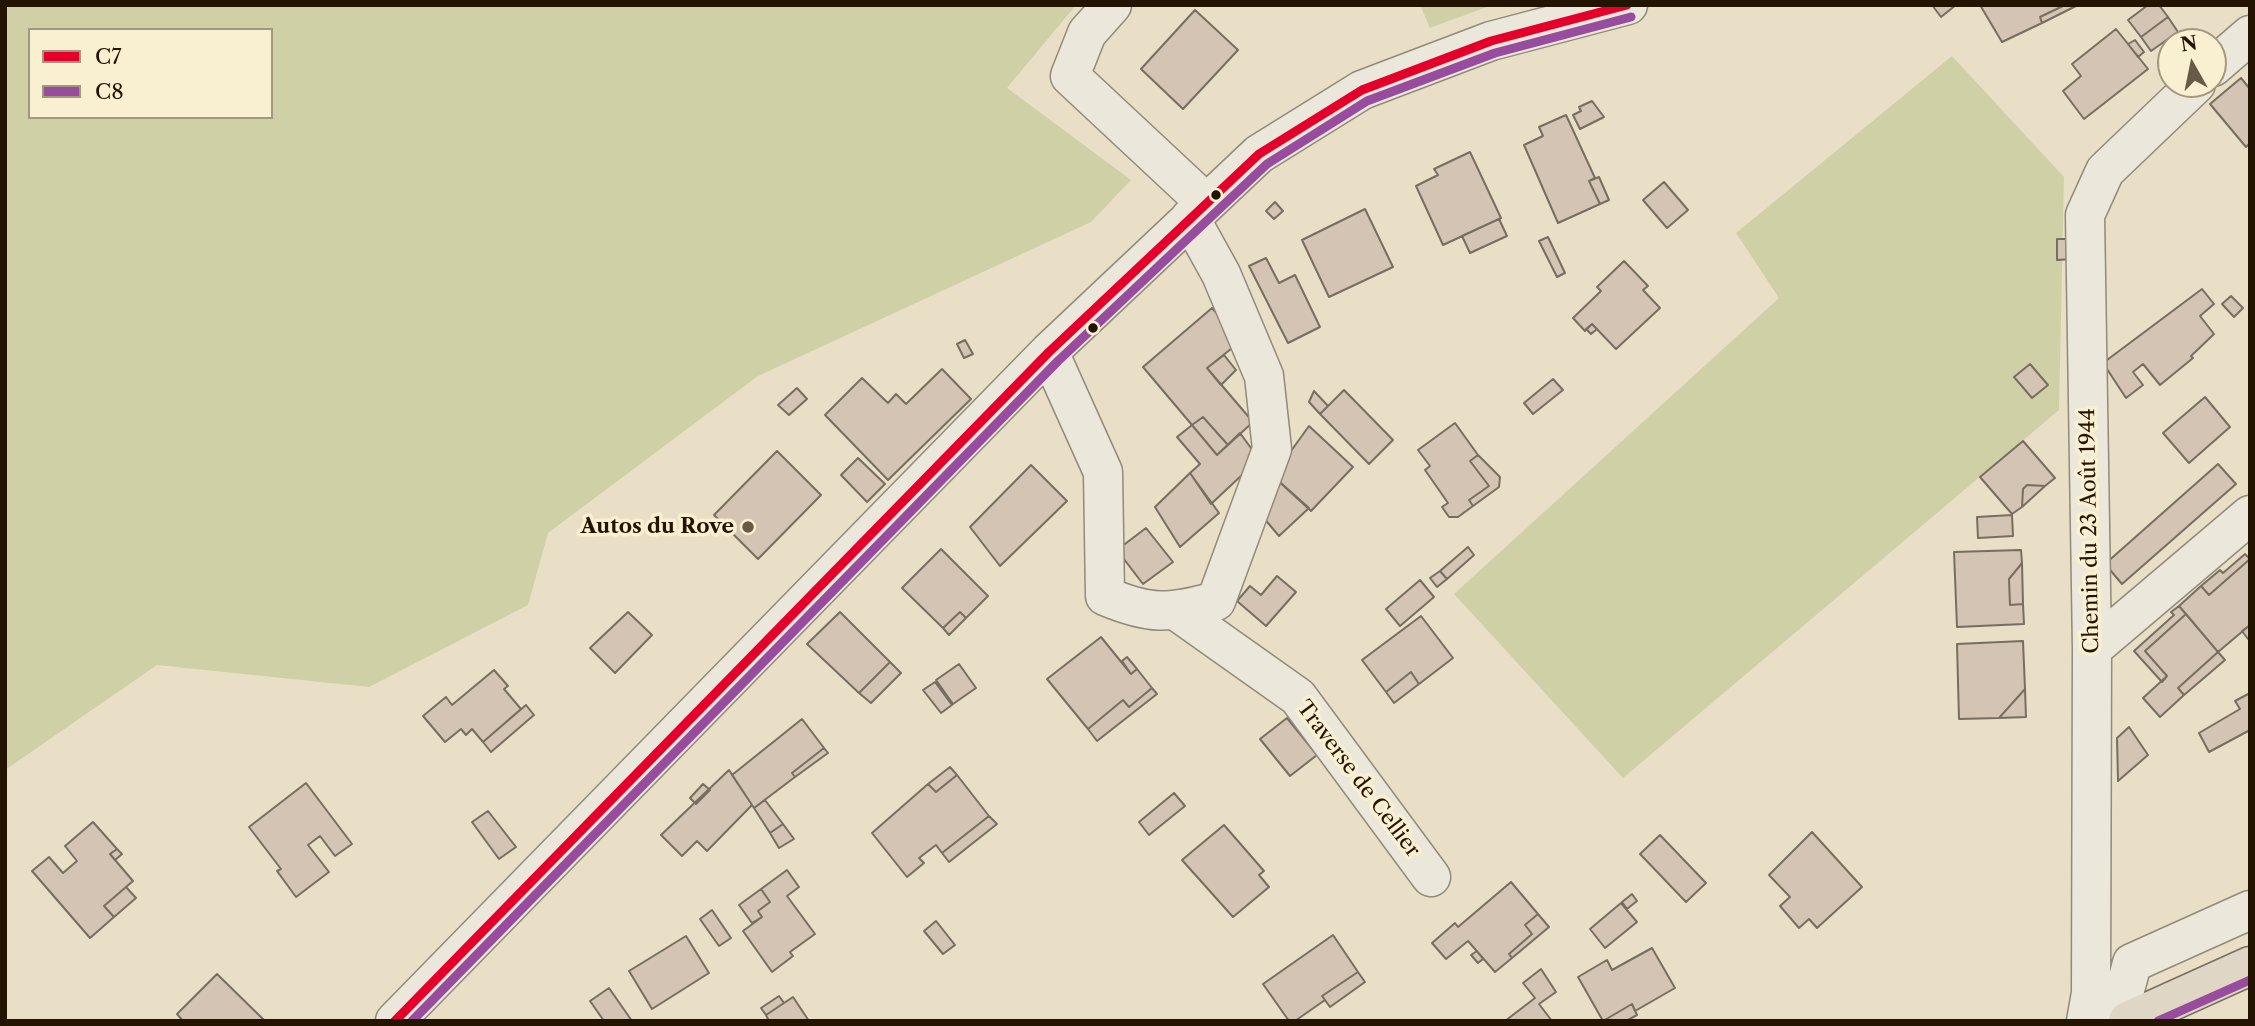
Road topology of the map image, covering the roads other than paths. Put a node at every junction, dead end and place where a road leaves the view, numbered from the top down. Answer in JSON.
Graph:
{"nodes":[{"id":1,"x":1112,"y":5,"type":"edge"},
{"id":2,"x":1628,"y":5,"type":"edge"},
{"id":3,"x":2250,"y":35,"type":"edge"},
{"id":4,"x":2227,"y":56,"type":"edge"},
{"id":5,"x":2181,"y":98,"type":"edge"},
{"id":6,"x":1198,"y":211,"type":"junction"},
{"id":7,"x":1049,"y":352,"type":"junction"},
{"id":8,"x":2250,"y":515,"type":"edge"},
{"id":9,"x":1178,"y":611,"type":"junction"},
{"id":10,"x":2092,"y":649,"type":"junction"},
{"id":11,"x":1431,"y":877,"type":"dead end"},
{"id":12,"x":2250,"y":910,"type":"edge"},
{"id":13,"x":2250,"y":966,"type":"edge"},
{"id":14,"x":395,"y":1021,"type":"edge"},
{"id":15,"x":2086,"y":1021,"type":"edge"},
{"id":16,"x":2117,"y":1021,"type":"edge"},
{"id":17,"x":2128,"y":1021,"type":"edge"}],
"edges":[{"from":1,"to":6,"type":"street"},
{"from":2,"to":6,"type":"street"},
{"from":3,"to":4,"type":"street"},
{"from":5,"to":10,"type":"street","name":"Chemin du 23 Août 1944"},
{"from":6,"to":7,"type":"street"},
{"from":6,"to":9,"type":"street"},
{"from":7,"to":9,"type":"street"},
{"from":7,"to":14,"type":"street"},
{"from":8,"to":10,"type":"street"},
{"from":9,"to":11,"type":"street","name":"Traverse de Cellier"},
{"from":10,"to":15,"type":"street","name":"Chemin du 23 Août 1944"},
{"from":12,"to":16,"type":"street"},
{"from":13,"to":17,"type":"main road"}]}
